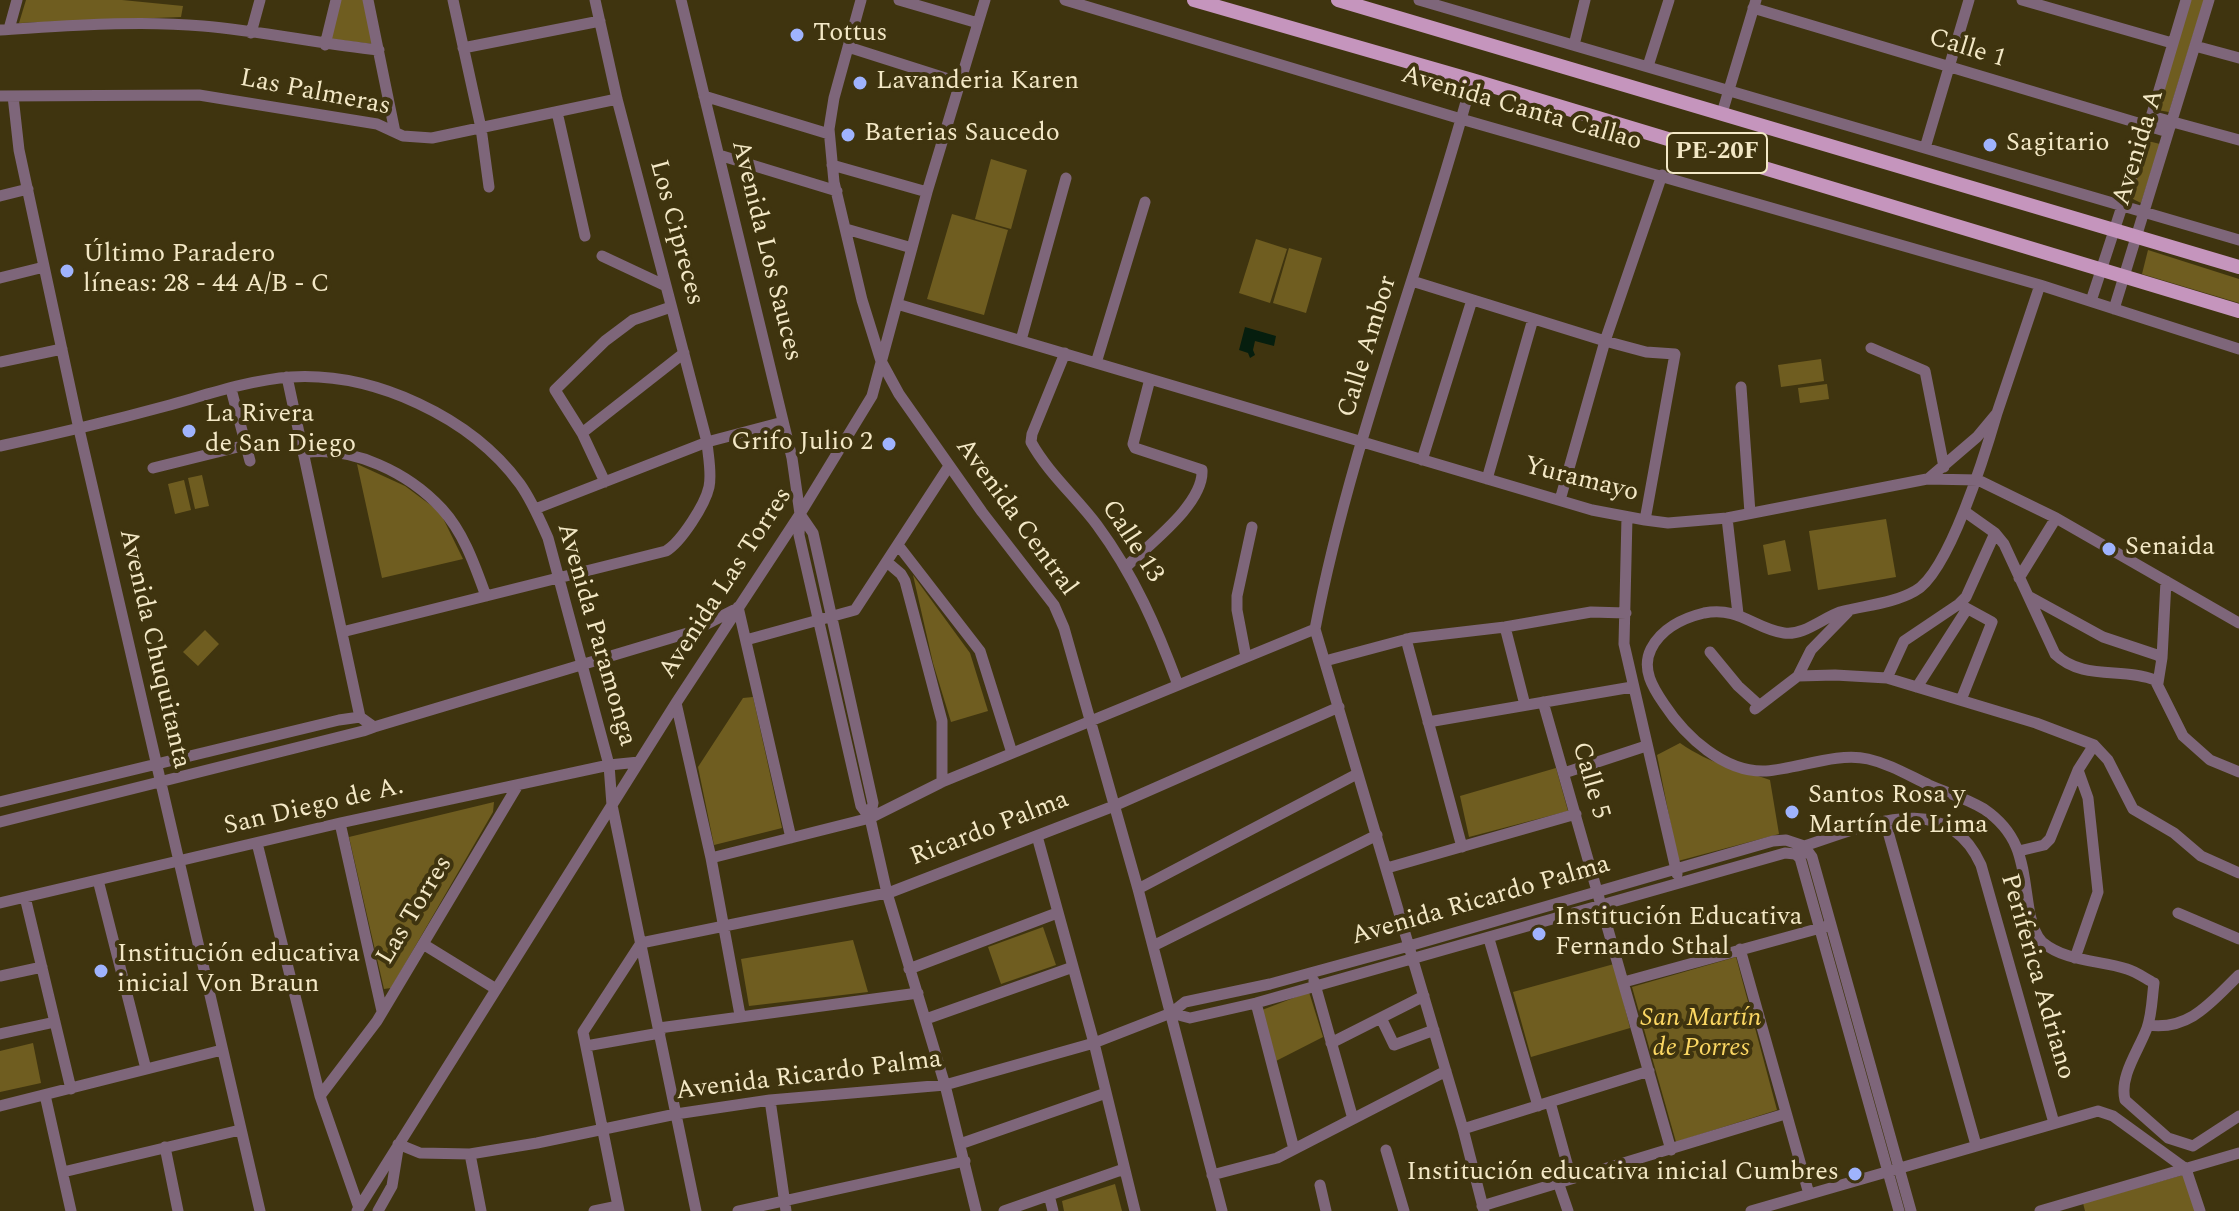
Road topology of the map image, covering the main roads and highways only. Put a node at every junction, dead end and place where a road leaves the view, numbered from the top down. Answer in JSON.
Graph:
{"nodes":[{"id":1,"x":1194,"y":0,"type":"edge"},
{"id":2,"x":1338,"y":0,"type":"edge"},
{"id":3,"x":1361,"y":3,"type":"edge"},
{"id":4,"x":2239,"y":267,"type":"edge"},
{"id":5,"x":2239,"y":311,"type":"edge"}],
"edges":[{"from":1,"to":5,"type":"main road","name":"Avenida Canta Callao","number":"PE-20F"},
{"from":2,"to":3,"type":"main road","name":"Avenida Canta Callao","number":"PE-20F"},
{"from":3,"to":4,"type":"main road","name":"Avenida Canta Callao","number":"PE-20F"}]}
